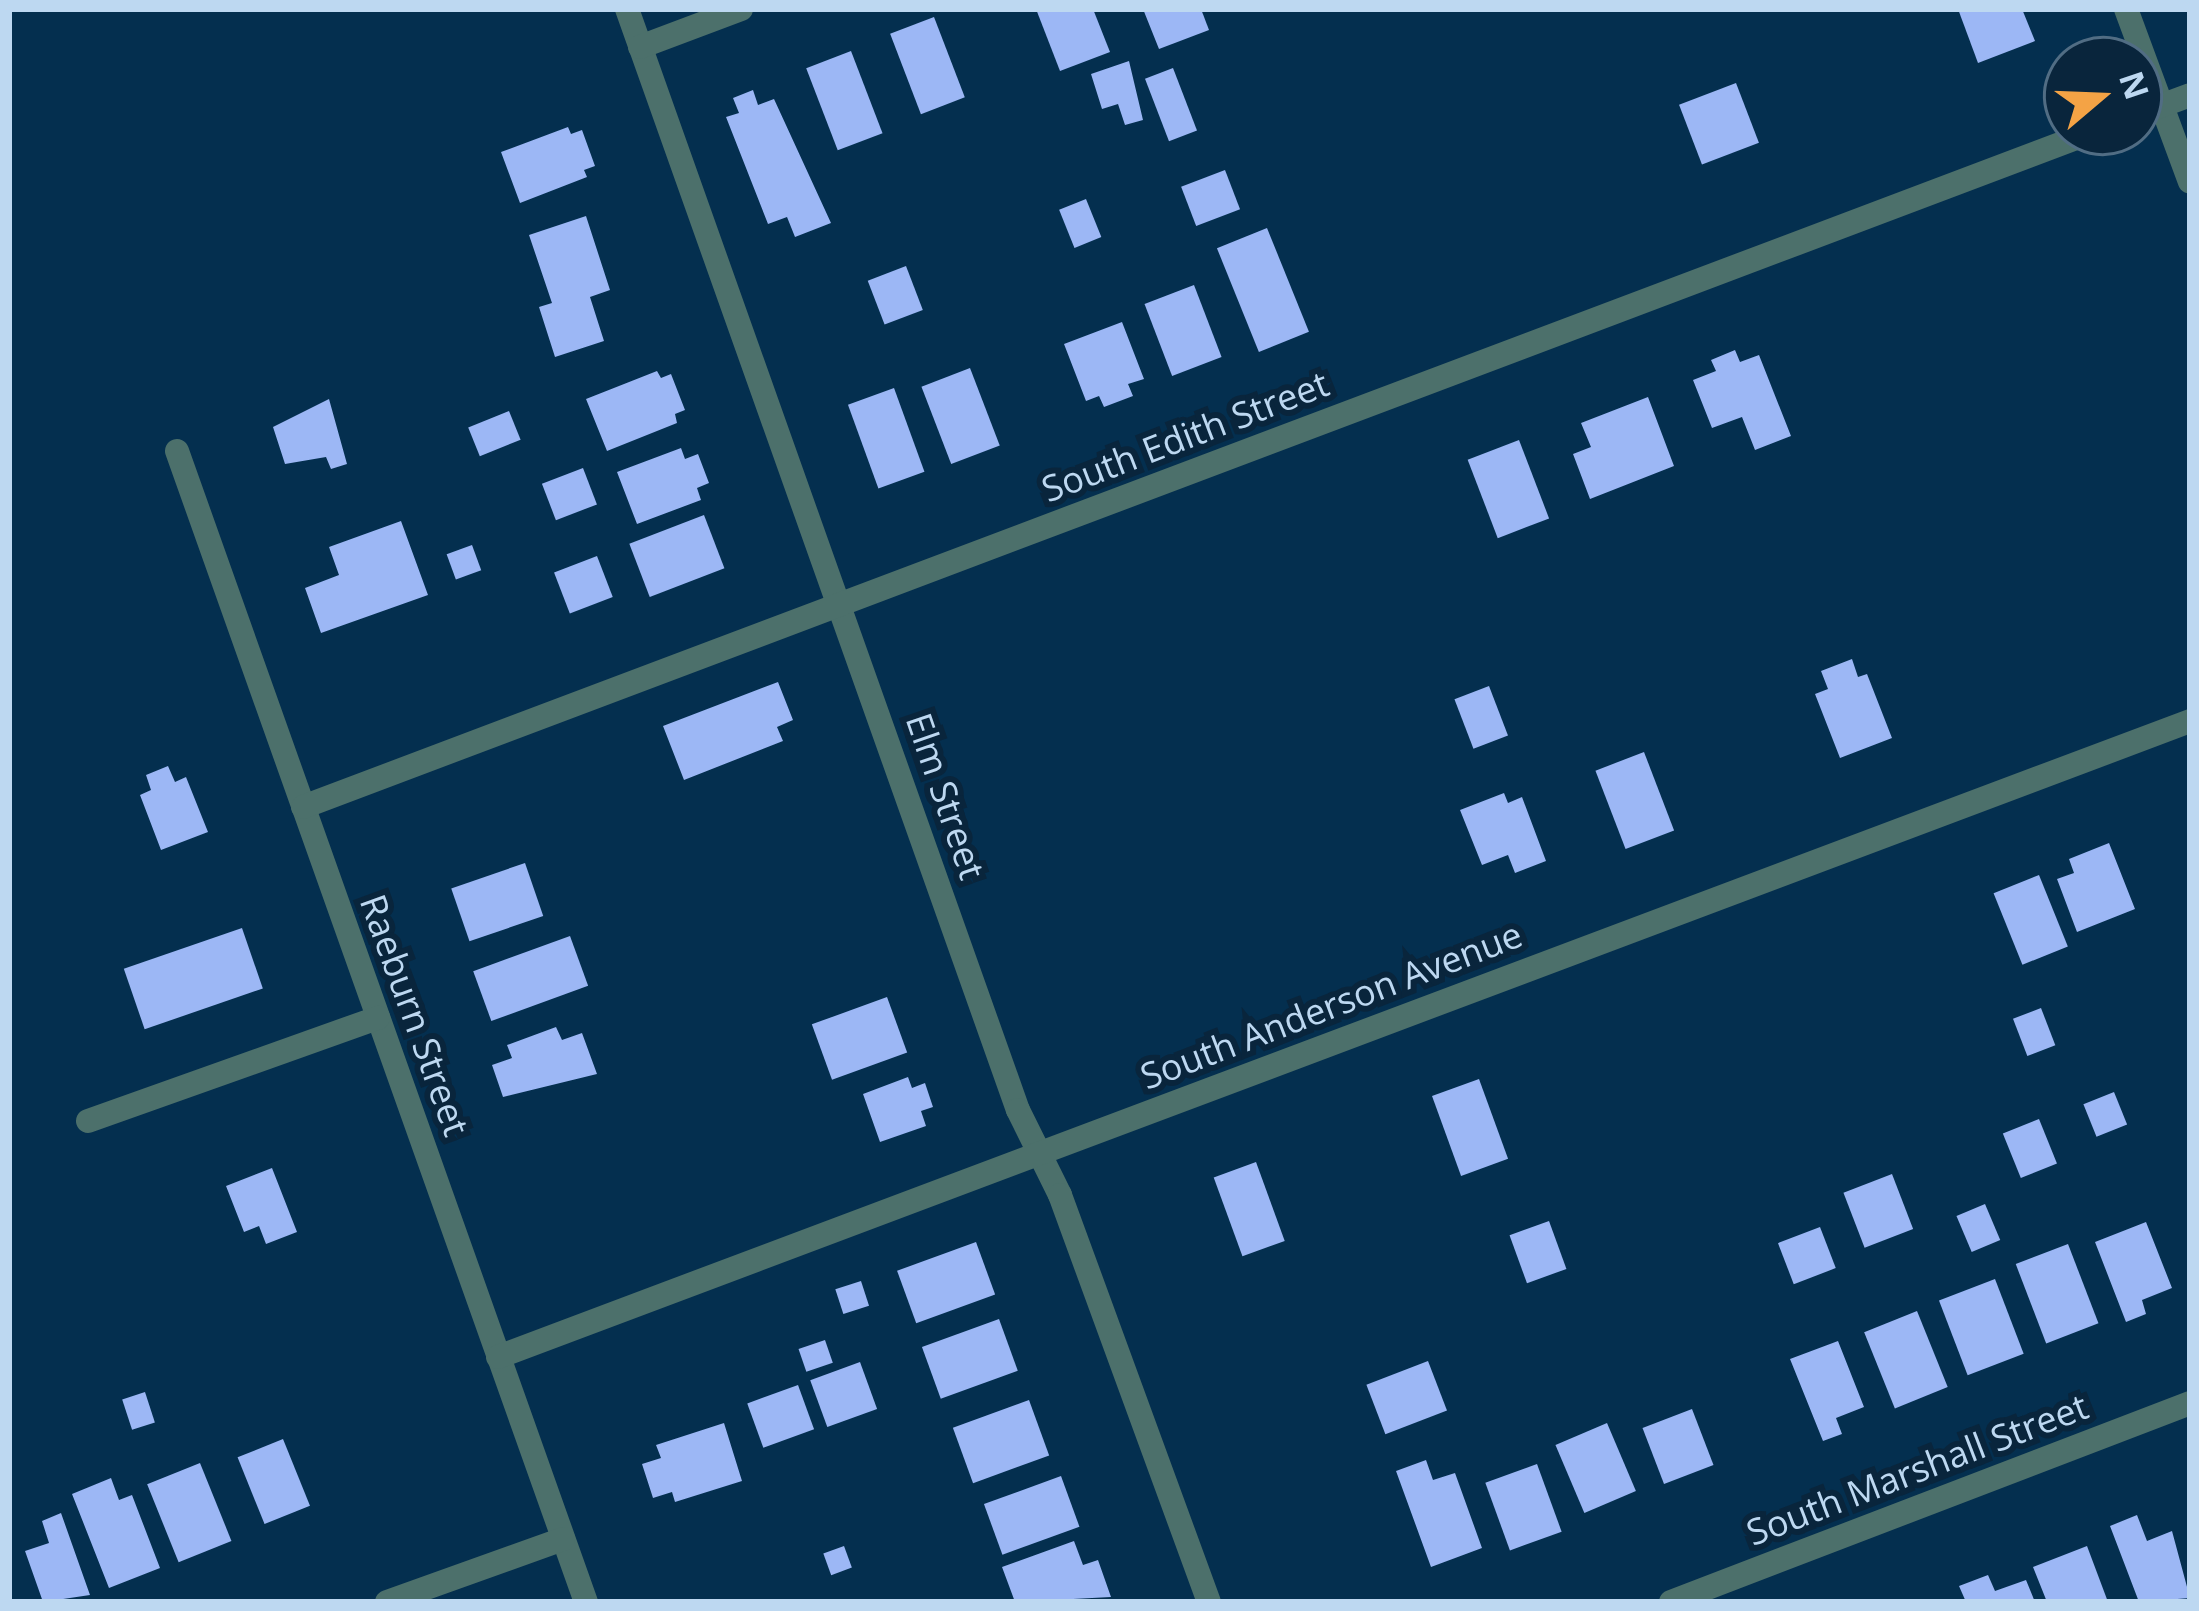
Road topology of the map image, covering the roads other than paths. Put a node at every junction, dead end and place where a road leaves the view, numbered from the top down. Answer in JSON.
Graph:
{"nodes":[{"id":1,"x":627,"y":9,"type":"edge"},
{"id":2,"x":741,"y":9,"type":"edge"},
{"id":3,"x":640,"y":47,"type":"junction"},
{"id":4,"x":2163,"y":133,"type":"edge"},
{"id":5,"x":2043,"y":150,"type":"edge"},
{"id":6,"x":2190,"y":182,"type":"edge"},
{"id":7,"x":177,"y":451,"type":"dead end"},
{"id":8,"x":840,"y":604,"type":"junction"},
{"id":9,"x":2190,"y":721,"type":"edge"},
{"id":10,"x":303,"y":807,"type":"junction"},
{"id":11,"x":378,"y":1018,"type":"junction"},
{"id":12,"x":88,"y":1121,"type":"dead end"},
{"id":13,"x":1040,"y":1153,"type":"junction"},
{"id":14,"x":498,"y":1357,"type":"junction"},
{"id":15,"x":2190,"y":1403,"type":"edge"},
{"id":16,"x":563,"y":1539,"type":"junction"},
{"id":17,"x":387,"y":1602,"type":"edge"},
{"id":18,"x":586,"y":1602,"type":"edge"},
{"id":19,"x":1209,"y":1602,"type":"edge"},
{"id":20,"x":1671,"y":1602,"type":"edge"}],
"edges":[{"from":1,"to":3,"type":"street","name":"Elm Street"},
{"from":2,"to":3,"type":"street"},
{"from":3,"to":8,"type":"street","name":"Elm Street"},
{"from":4,"to":6,"type":"street"},
{"from":5,"to":8,"type":"street","name":"South Edith Street"},
{"from":7,"to":10,"type":"street","name":"Raeburn Street"},
{"from":8,"to":10,"type":"street","name":"South Edith Street"},
{"from":8,"to":13,"type":"street","name":"Elm Street"},
{"from":9,"to":13,"type":"street","name":"South Anderson Avenue"},
{"from":10,"to":11,"type":"street","name":"Raeburn Street"},
{"from":11,"to":12,"type":"street"},
{"from":11,"to":14,"type":"street","name":"Raeburn Street"},
{"from":13,"to":14,"type":"street","name":"South Anderson Avenue"},
{"from":13,"to":19,"type":"street","name":"Elm Street"},
{"from":14,"to":16,"type":"street","name":"Raeburn Street"},
{"from":15,"to":20,"type":"street","name":"South Marshall Street"},
{"from":16,"to":17,"type":"street"},
{"from":16,"to":18,"type":"street","name":"Raeburn Street"}]}
